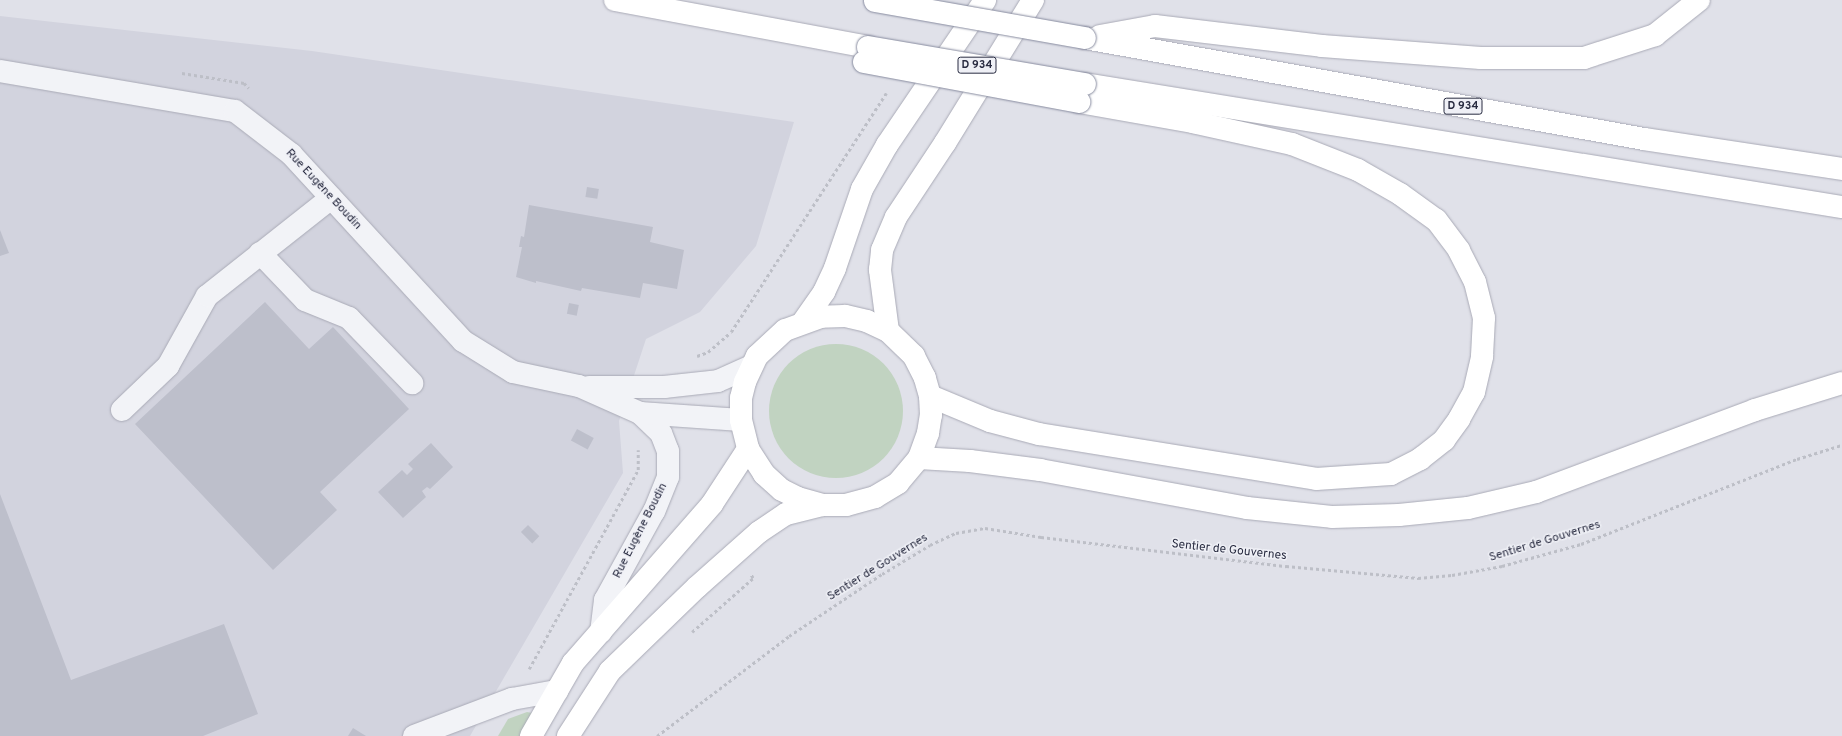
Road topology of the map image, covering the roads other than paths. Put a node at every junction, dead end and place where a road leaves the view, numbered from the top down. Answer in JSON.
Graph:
{"nodes":[{"id":1,"x":615,"y":0,"type":"edge"},
{"id":2,"x":873,"y":0,"type":"edge"},
{"id":3,"x":985,"y":0,"type":"edge"},
{"id":4,"x":1032,"y":0,"type":"edge"},
{"id":5,"x":1699,"y":0,"type":"edge"},
{"id":6,"x":1085,"y":38,"type":"junction"},
{"id":7,"x":0,"y":71,"type":"edge"},
{"id":8,"x":1082,"y":93,"type":"junction"},
{"id":9,"x":1842,"y":169,"type":"edge"},
{"id":10,"x":331,"y":198,"type":"junction"},
{"id":11,"x":1842,"y":207,"type":"edge"},
{"id":12,"x":260,"y":254,"type":"junction"},
{"id":13,"x":803,"y":322,"type":"junction"},
{"id":14,"x":888,"y":331,"type":"junction"},
{"id":15,"x":751,"y":366,"type":"junction"},
{"id":16,"x":412,"y":383,"type":"dead end"},
{"id":17,"x":1842,"y":383,"type":"edge"},
{"id":18,"x":580,"y":386,"type":"junction"},
{"id":19,"x":930,"y":396,"type":"junction"},
{"id":20,"x":122,"y":410,"type":"dead end"},
{"id":21,"x":640,"y":413,"type":"junction"},
{"id":22,"x":740,"y":420,"type":"junction"},
{"id":23,"x":748,"y":449,"type":"junction"},
{"id":24,"x":918,"y":458,"type":"junction"},
{"id":25,"x":823,"y":505,"type":"junction"},
{"id":26,"x":600,"y":632,"type":"junction"},
{"id":27,"x":556,"y":690,"type":"junction"},
{"id":28,"x":414,"y":736,"type":"edge"},
{"id":29,"x":531,"y":736,"type":"edge"},
{"id":30,"x":568,"y":736,"type":"edge"}],
"edges":[{"from":1,"to":8,"type":"main road","number":"D 934","bridge":true},
{"from":2,"to":6,"type":"main road","number":"D 934","bridge":true},
{"from":3,"to":13,"type":"main road"},
{"from":4,"to":14,"type":"main road"},
{"from":5,"to":6,"type":"main road"},
{"from":6,"to":9,"type":"main road","number":"D 934"},
{"from":7,"to":10,"type":"street","name":"Rue Eugène Boudin"},
{"from":8,"to":11,"type":"main road","number":"D 934"},
{"from":8,"to":19,"type":"main road"},
{"from":10,"to":12,"type":"street"},
{"from":10,"to":18,"type":"street","name":"Rue Eugène Boudin"},
{"from":12,"to":16,"type":"street"},
{"from":12,"to":20,"type":"street"},
{"from":13,"to":14,"type":"main road"},
{"from":13,"to":15,"type":"main road"},
{"from":14,"to":19,"type":"main road"},
{"from":15,"to":18,"type":"street","name":"Rue Eugène Boudin"},
{"from":15,"to":22,"type":"main road"},
{"from":17,"to":24,"type":"main road"},
{"from":18,"to":21,"type":"street","name":"Rue Eugène Boudin"},
{"from":19,"to":24,"type":"main road"},
{"from":21,"to":22,"type":"street","name":"Rue Eugène Boudin"},
{"from":21,"to":26,"type":"street","name":"Rue Eugène Boudin"},
{"from":22,"to":23,"type":"main road"},
{"from":23,"to":25,"type":"main road"},
{"from":23,"to":26,"type":"main road"},
{"from":24,"to":25,"type":"main road"},
{"from":25,"to":30,"type":"main road"},
{"from":26,"to":27,"type":"main road"},
{"from":27,"to":28,"type":"street"},
{"from":27,"to":29,"type":"main road"}]}
